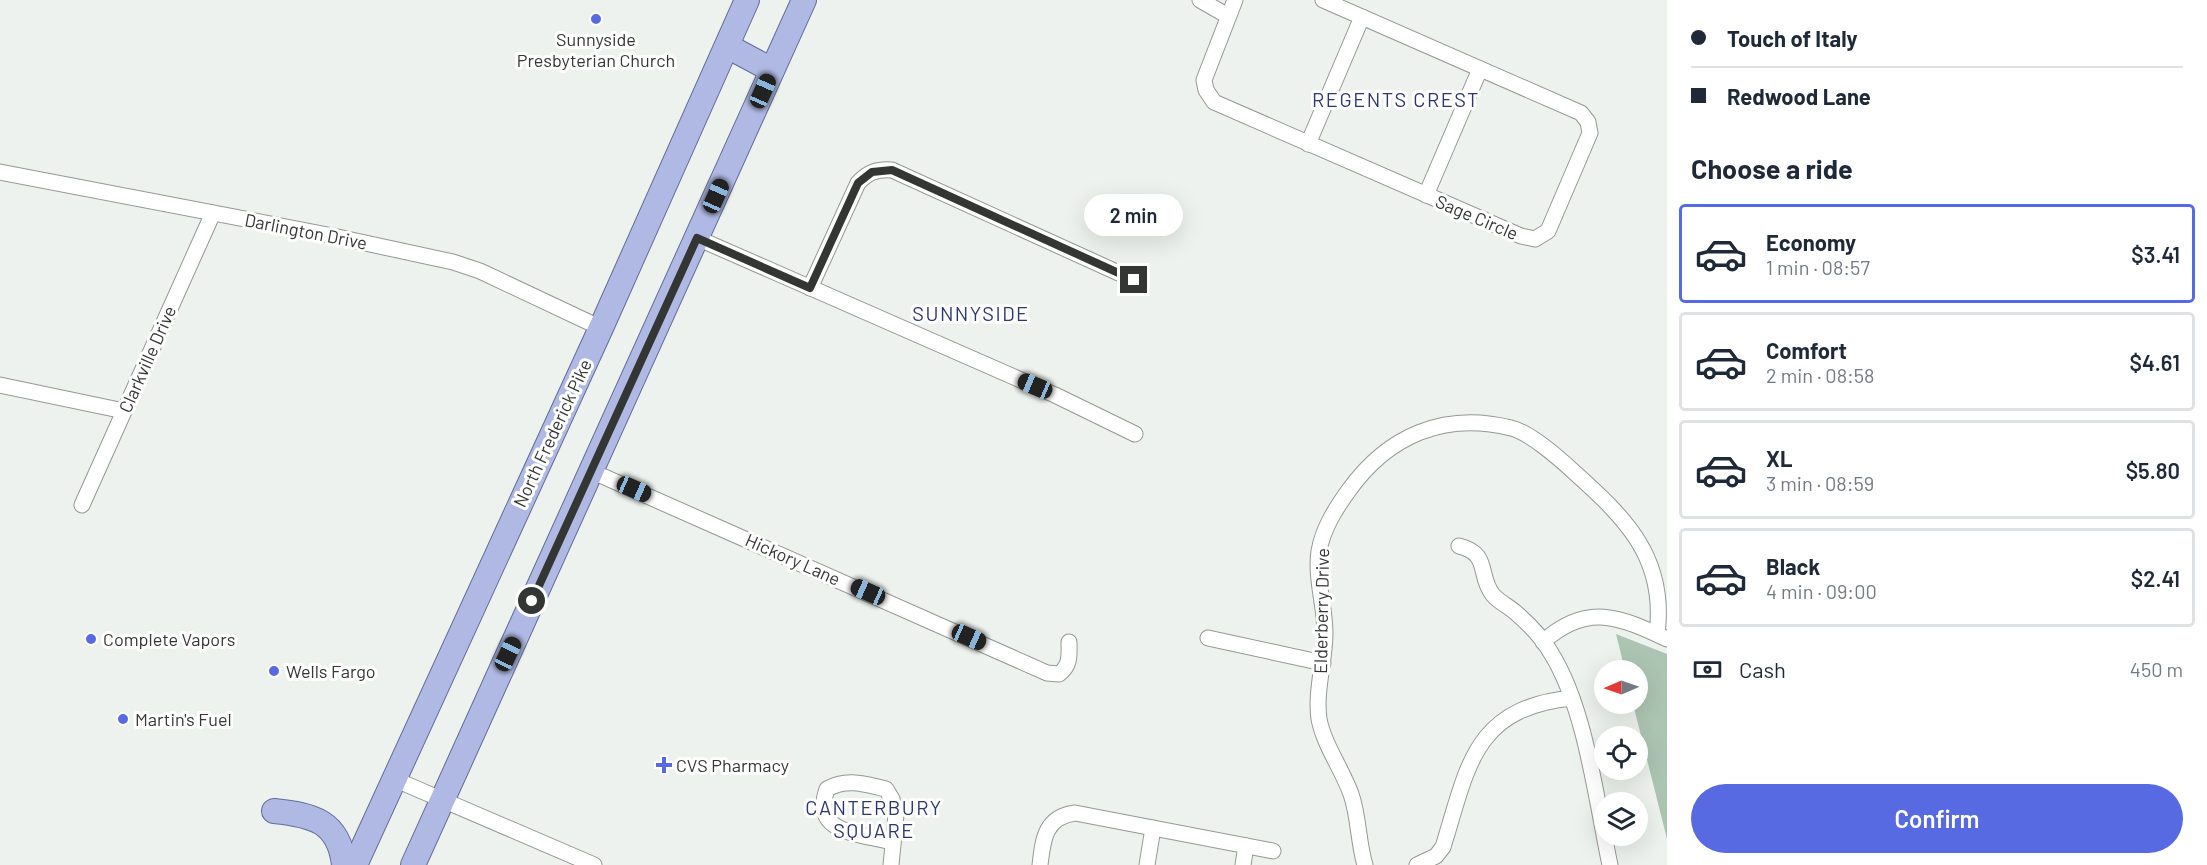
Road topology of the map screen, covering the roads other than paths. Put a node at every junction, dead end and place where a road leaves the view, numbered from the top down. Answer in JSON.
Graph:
{"nodes":[{"id":1,"x":747,"y":0,"type":"edge"},
{"id":2,"x":804,"y":0,"type":"edge"},
{"id":3,"x":1200,"y":0,"type":"edge"},
{"id":4,"x":1235,"y":0,"type":"edge"},
{"id":5,"x":1323,"y":0,"type":"edge"},
{"id":6,"x":1228,"y":16,"type":"junction"},
{"id":7,"x":1362,"y":17,"type":"junction"},
{"id":8,"x":727,"y":46,"type":"junction"},
{"id":9,"x":1480,"y":69,"type":"junction"},
{"id":10,"x":772,"y":70,"type":"junction"},
{"id":11,"x":1308,"y":144,"type":"junction"},
{"id":12,"x":0,"y":172,"type":"edge"},
{"id":13,"x":1426,"y":195,"type":"junction"},
{"id":14,"x":213,"y":213,"type":"junction"},
{"id":15,"x":697,"y":238,"type":"junction"},
{"id":16,"x":1134,"y":280,"type":"dead end"},
{"id":17,"x":810,"y":288,"type":"junction"},
{"id":18,"x":601,"y":328,"type":"junction"},
{"id":19,"x":0,"y":385,"type":"edge"},
{"id":20,"x":124,"y":411,"type":"junction"},
{"id":21,"x":1135,"y":434,"type":"dead end"},
{"id":22,"x":591,"y":471,"type":"junction"},
{"id":23,"x":82,"y":505,"type":"dead end"},
{"id":24,"x":1459,"y":546,"type":"dead end"},
{"id":25,"x":1662,"y":637,"type":"edge"},
{"id":26,"x":1208,"y":638,"type":"dead end"},
{"id":27,"x":1070,"y":642,"type":"dead end"},
{"id":28,"x":1544,"y":642,"type":"junction"},
{"id":29,"x":1323,"y":663,"type":"junction"},
{"id":30,"x":1572,"y":698,"type":"junction"},
{"id":31,"x":394,"y":779,"type":"junction"},
{"id":32,"x":441,"y":801,"type":"junction"},
{"id":33,"x":273,"y":812,"type":"dead end"},
{"id":34,"x":1153,"y":828,"type":"junction"},
{"id":35,"x":891,"y":842,"type":"junction"},
{"id":36,"x":1246,"y":846,"type":"junction"},
{"id":37,"x":1273,"y":851,"type":"dead end"},
{"id":38,"x":344,"y":865,"type":"edge"},
{"id":39,"x":355,"y":865,"type":"edge"},
{"id":40,"x":413,"y":865,"type":"edge"},
{"id":41,"x":594,"y":865,"type":"edge"},
{"id":42,"x":891,"y":865,"type":"edge"},
{"id":43,"x":1040,"y":865,"type":"edge"},
{"id":44,"x":1147,"y":865,"type":"edge"},
{"id":45,"x":1243,"y":865,"type":"edge"},
{"id":46,"x":1365,"y":865,"type":"edge"},
{"id":47,"x":1417,"y":865,"type":"edge"},
{"id":48,"x":1610,"y":865,"type":"edge"}],
"edges":[{"from":1,"to":8,"type":"main road","name":"North Frederick Pike"},
{"from":2,"to":10,"type":"main road"},
{"from":3,"to":6,"type":"street"},
{"from":4,"to":6,"type":"street","name":"Sage Circle"},
{"from":5,"to":7,"type":"street","name":"Sage Circle"},
{"from":6,"to":11,"type":"street","name":"Sage Circle"},
{"from":7,"to":9,"type":"street","name":"Sage Circle"},
{"from":7,"to":11,"type":"street"},
{"from":8,"to":10,"type":"main road"},
{"from":8,"to":18,"type":"main road","name":"North Frederick Pike"},
{"from":9,"to":13,"type":"street"},
{"from":9,"to":13,"type":"street","name":"Sage Circle"},
{"from":10,"to":15,"type":"main road"},
{"from":11,"to":13,"type":"street","name":"Sage Circle"},
{"from":12,"to":14,"type":"street","name":"Darlington Drive"},
{"from":14,"to":18,"type":"street","name":"Darlington Drive"},
{"from":14,"to":20,"type":"street","name":"Clarkville Drive"},
{"from":15,"to":17,"type":"street"},
{"from":15,"to":22,"type":"main road"},
{"from":16,"to":17,"type":"street"},
{"from":17,"to":21,"type":"street"},
{"from":18,"to":31,"type":"main road","name":"North Frederick Pike"},
{"from":19,"to":20,"type":"street"},
{"from":20,"to":23,"type":"street","name":"Clarkville Drive"},
{"from":22,"to":27,"type":"street","name":"Hickory Lane"},
{"from":22,"to":32,"type":"main road"},
{"from":24,"to":28,"type":"street"},
{"from":25,"to":28,"type":"street"},
{"from":25,"to":29,"type":"street","name":"Elderberry Drive"},
{"from":26,"to":29,"type":"street"},
{"from":28,"to":30,"type":"street"},
{"from":29,"to":46,"type":"street","name":"Elderberry Drive"},
{"from":30,"to":47,"type":"street"},
{"from":30,"to":48,"type":"street"},
{"from":31,"to":32,"type":"street"},
{"from":31,"to":39,"type":"main road","name":"North Frederick Pike"},
{"from":32,"to":40,"type":"main road"},
{"from":32,"to":41,"type":"street"},
{"from":33,"to":38,"type":"main road"},
{"from":34,"to":36,"type":"street"},
{"from":34,"to":43,"type":"street"},
{"from":34,"to":44,"type":"street"},
{"from":35,"to":35,"type":"street"},
{"from":35,"to":42,"type":"street"},
{"from":36,"to":37,"type":"street"},
{"from":36,"to":45,"type":"street"}]}
